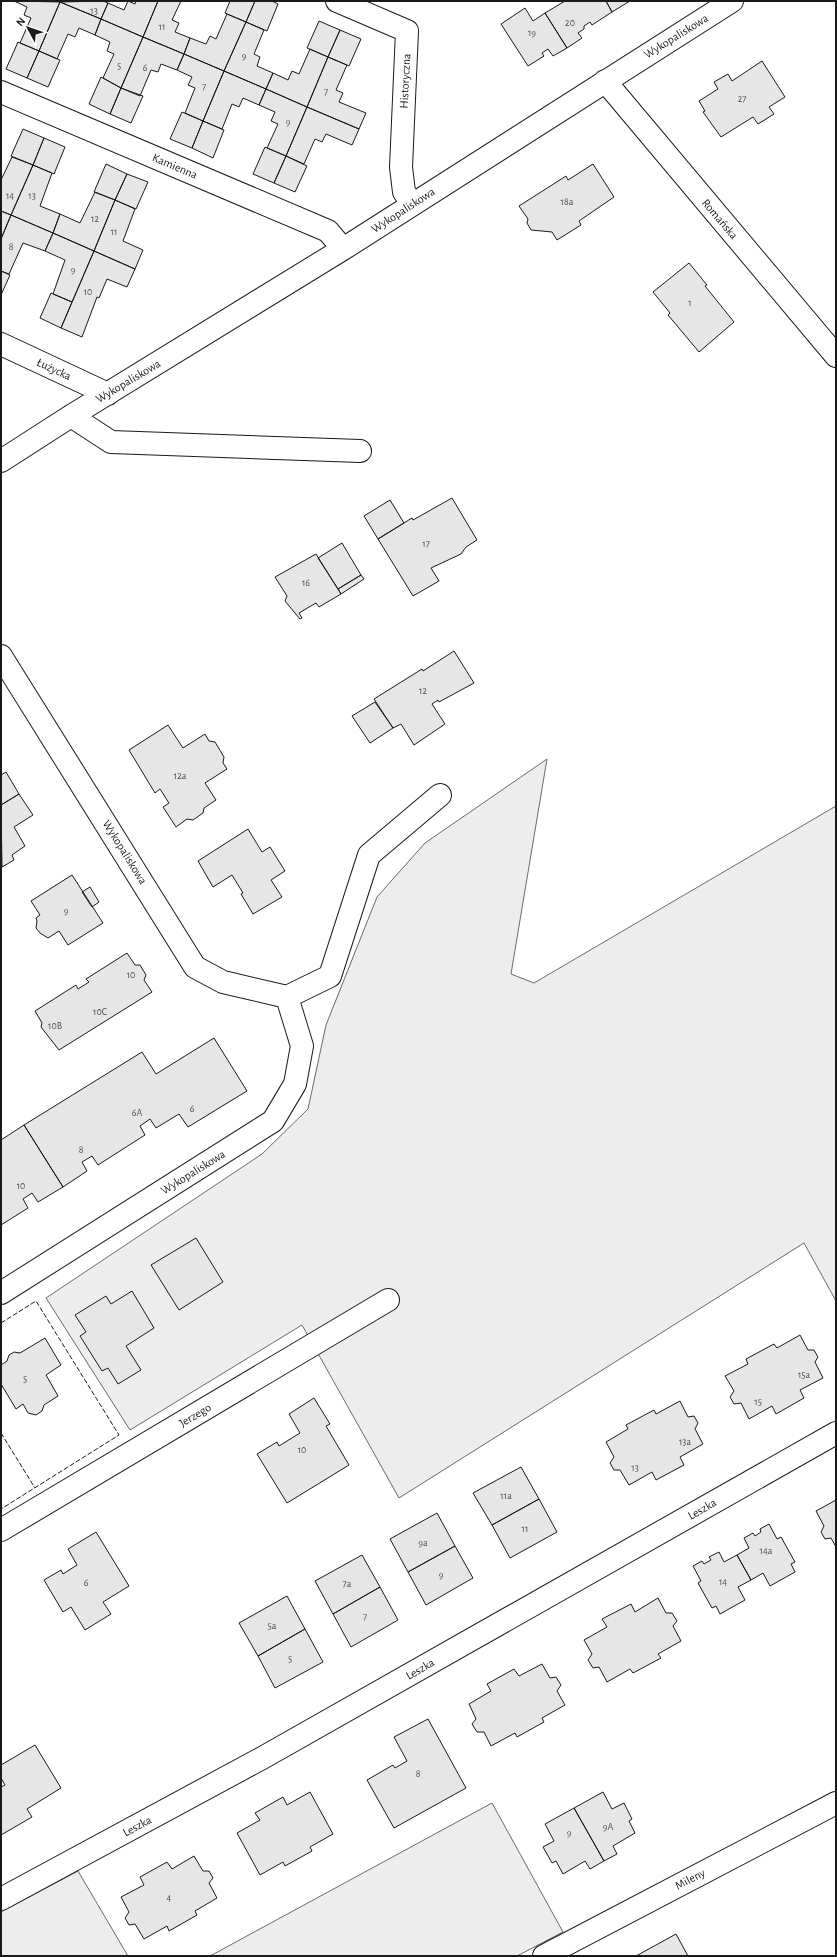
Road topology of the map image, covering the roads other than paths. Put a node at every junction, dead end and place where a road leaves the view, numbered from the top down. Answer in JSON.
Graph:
{"nodes":[{"id":1,"x":337,"y":1,"type":"edge"},
{"id":2,"x":732,"y":1,"type":"edge"},
{"id":3,"x":606,"y":81,"type":"junction"},
{"id":4,"x":1,"y":92,"type":"edge"},
{"id":5,"x":412,"y":203,"type":"junction"},
{"id":6,"x":343,"y":249,"type":"junction"},
{"id":7,"x":1,"y":344,"type":"edge"},
{"id":8,"x":836,"y":356,"type":"edge"},
{"id":9,"x":108,"y":394,"type":"junction"},
{"id":10,"x":71,"y":416,"type":"junction"},
{"id":11,"x":360,"y":451,"type":"dead end"},
{"id":12,"x":1,"y":461,"type":"edge"},
{"id":13,"x":1,"y":656,"type":"edge"},
{"id":14,"x":440,"y":795,"type":"dead end"},
{"id":15,"x":287,"y":997,"type":"junction"},
{"id":16,"x":1,"y":1294,"type":"edge"},
{"id":17,"x":388,"y":1300,"type":"dead end"},
{"id":18,"x":836,"y":1433,"type":"edge"},
{"id":19,"x":1,"y":1530,"type":"edge"},
{"id":20,"x":836,"y":1803,"type":"edge"},
{"id":21,"x":1,"y":1899,"type":"edge"},
{"id":22,"x":544,"y":1956,"type":"edge"}],
"edges":[{"from":1,"to":5,"type":"street","name":"Historyczna"},
{"from":2,"to":3,"type":"street","name":"Wykopaliskowa"},
{"from":3,"to":5,"type":"street","name":"Wykopaliskowa"},
{"from":3,"to":8,"type":"street","name":"Romańska"},
{"from":4,"to":6,"type":"street","name":"Kamienna"},
{"from":5,"to":6,"type":"street","name":"Wykopaliskowa"},
{"from":6,"to":9,"type":"street","name":"Wykopaliskowa"},
{"from":7,"to":9,"type":"street","name":"Łużycka"},
{"from":9,"to":10,"type":"street","name":"Wykopaliskowa"},
{"from":10,"to":11,"type":"street"},
{"from":10,"to":12,"type":"street","name":"Wykopaliskowa"},
{"from":13,"to":15,"type":"street","name":"Wykopaliskowa"},
{"from":14,"to":15,"type":"street"},
{"from":15,"to":16,"type":"street","name":"Wykopaliskowa"},
{"from":17,"to":19,"type":"street","name":"Jerzego"},
{"from":18,"to":21,"type":"street","name":"Leszka"},
{"from":20,"to":22,"type":"street","name":"Mileny"}]}
